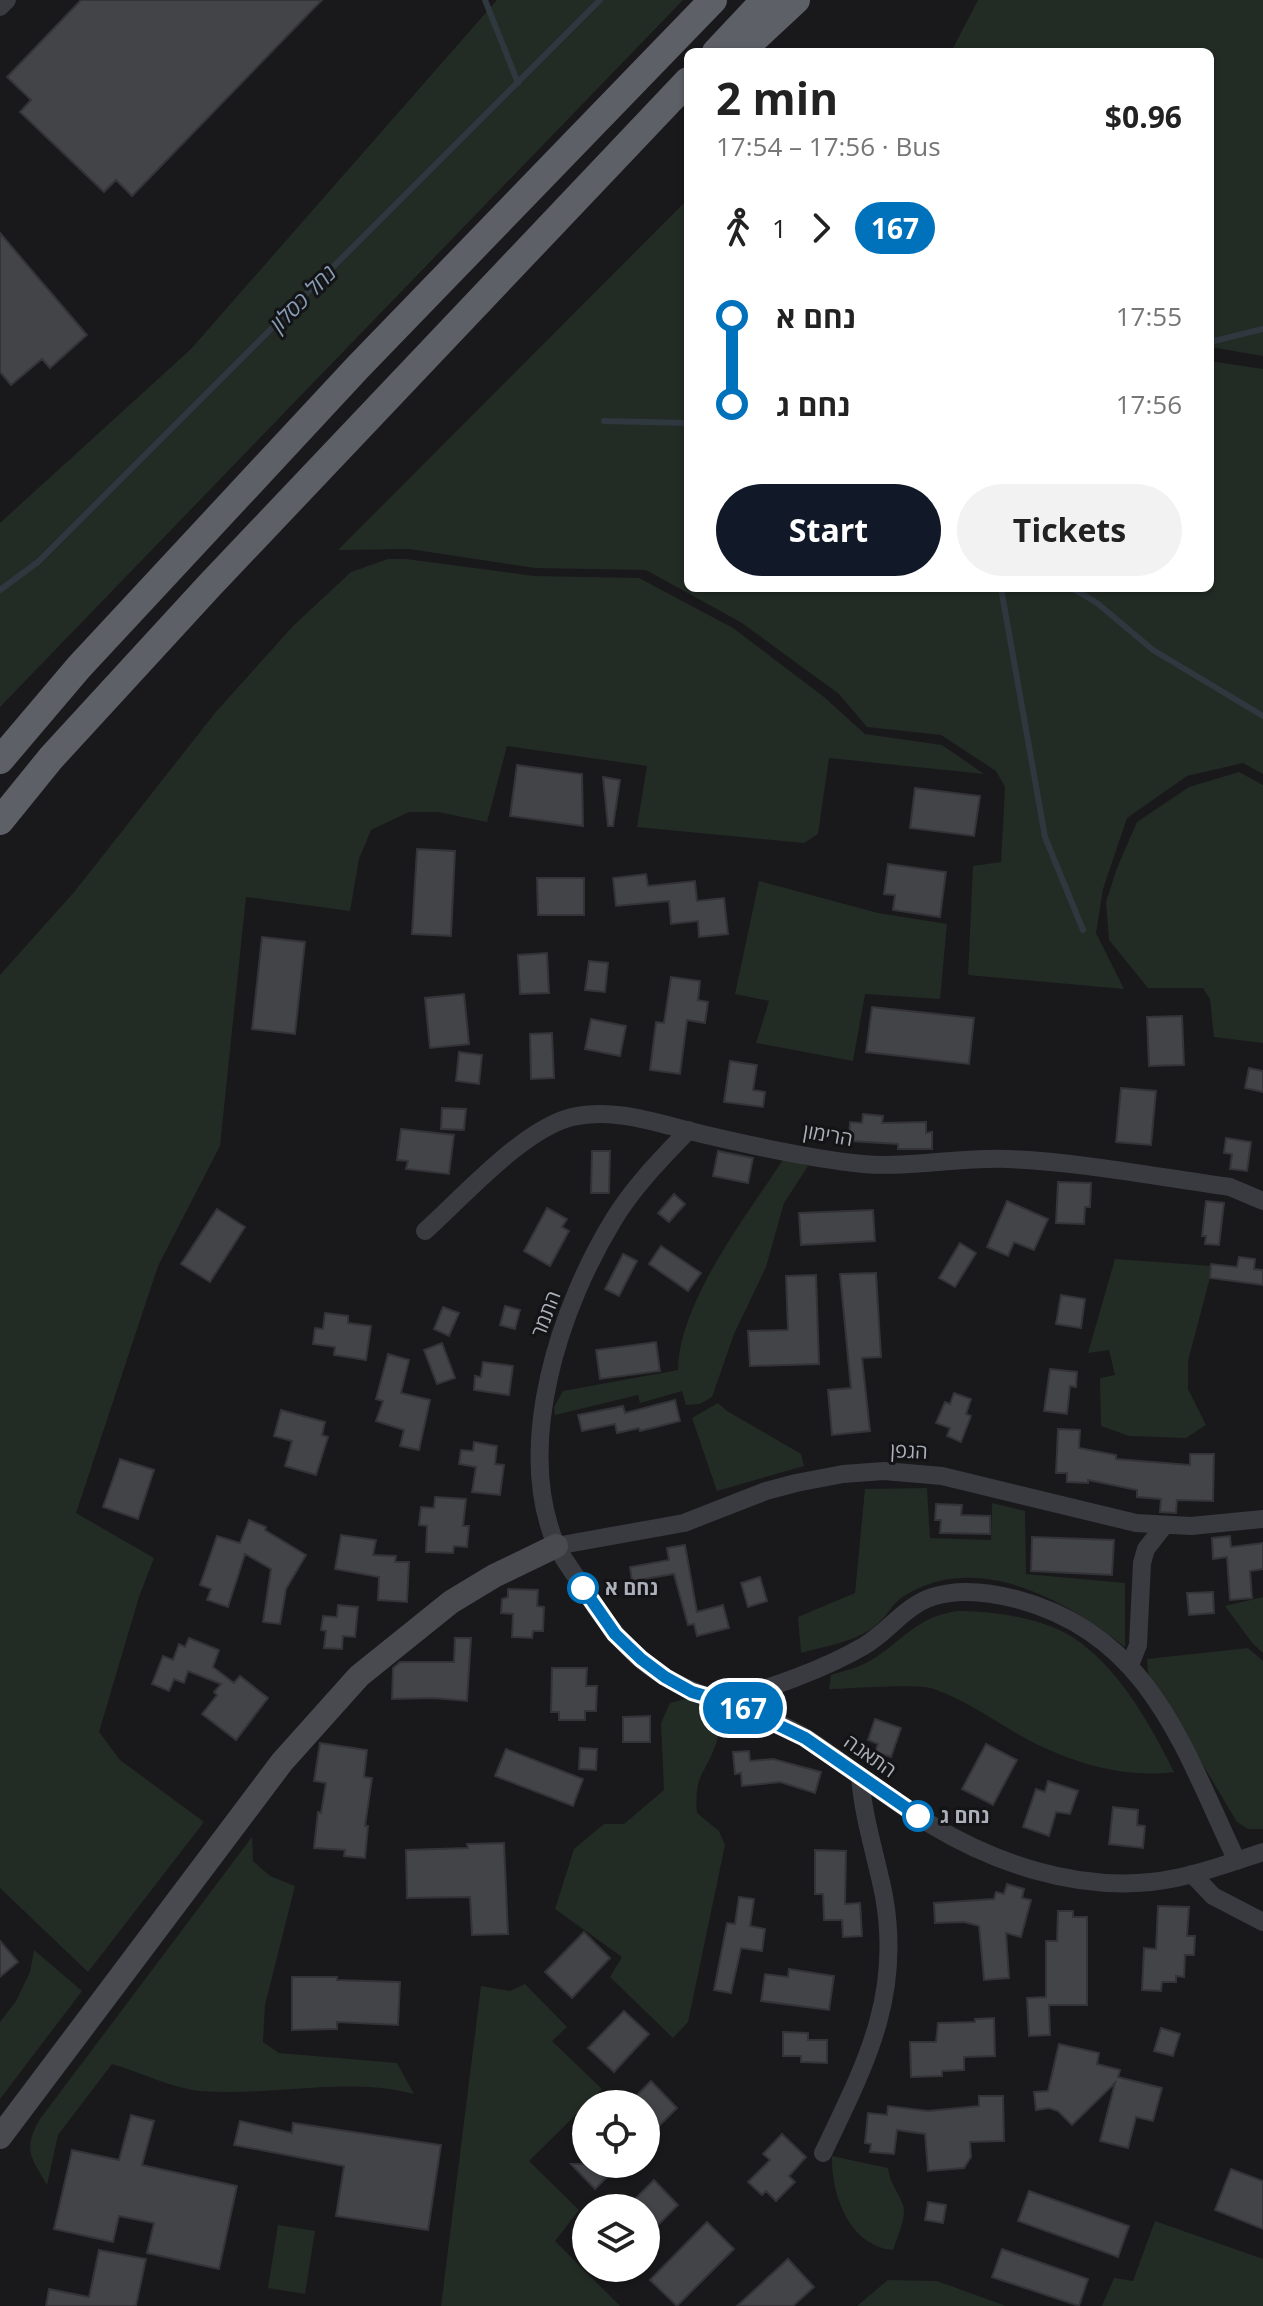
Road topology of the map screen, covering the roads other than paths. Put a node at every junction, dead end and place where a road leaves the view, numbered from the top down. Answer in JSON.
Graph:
{"nodes":[{"id":1,"x":7,"y":0,"type":"edge"},
{"id":2,"x":713,"y":0,"type":"edge"},
{"id":3,"x":765,"y":0,"type":"edge"},
{"id":4,"x":796,"y":0,"type":"edge"},
{"id":5,"x":0,"y":7,"type":"edge"},
{"id":6,"x":720,"y":48,"type":"edge"},
{"id":7,"x":744,"y":48,"type":"edge"},
{"id":8,"x":684,"y":85,"type":"edge"},
{"id":9,"x":684,"y":105,"type":"edge"},
{"id":10,"x":534,"y":245,"type":"junction"},
{"id":11,"x":0,"y":760,"type":"edge"},
{"id":12,"x":0,"y":821,"type":"edge"},
{"id":13,"x":689,"y":1130,"type":"junction"},
{"id":14,"x":1263,"y":1201,"type":"edge"},
{"id":15,"x":425,"y":1231,"type":"dead end"},
{"id":16,"x":1263,"y":1519,"type":"edge"},
{"id":17,"x":1164,"y":1526,"type":"junction"},
{"id":18,"x":556,"y":1546,"type":"junction"},
{"id":19,"x":1130,"y":1665,"type":"junction"},
{"id":20,"x":724,"y":1702,"type":"junction"},
{"id":21,"x":860,"y":1776,"type":"junction"},
{"id":22,"x":1263,"y":1852,"type":"edge"},
{"id":23,"x":1237,"y":1861,"type":"junction"},
{"id":24,"x":1192,"y":1874,"type":"junction"},
{"id":25,"x":1263,"y":1922,"type":"edge"},
{"id":26,"x":0,"y":2137,"type":"edge"},
{"id":27,"x":823,"y":2153,"type":"dead end"}],
"edges":[{"from":1,"to":5,"type":"street"},
{"from":2,"to":11,"type":"highway"},
{"from":3,"to":6,"type":"highway"},
{"from":4,"to":7,"type":"highway"},
{"from":8,"to":10,"type":"highway"},
{"from":9,"to":10,"type":"highway"},
{"from":10,"to":12,"type":"highway"},
{"from":13,"to":14,"type":"street","name":"הרימון"},
{"from":13,"to":15,"type":"street","name":"הרימון"},
{"from":13,"to":18,"type":"street","name":"התמר"},
{"from":16,"to":17,"type":"street","name":"הגפן"},
{"from":17,"to":18,"type":"street","name":"הגפן"},
{"from":17,"to":19,"type":"street"},
{"from":18,"to":20,"type":"street","name":"התאנה"},
{"from":18,"to":26,"type":"main road"},
{"from":19,"to":20,"type":"street"},
{"from":19,"to":23,"type":"street"},
{"from":20,"to":21,"type":"street","name":"התאנה"},
{"from":21,"to":24,"type":"street","name":"התאנה"},
{"from":21,"to":27,"type":"street"},
{"from":22,"to":23,"type":"street","name":"התאנה"},
{"from":23,"to":24,"type":"street","name":"התאנה"},
{"from":24,"to":25,"type":"street"}]}
